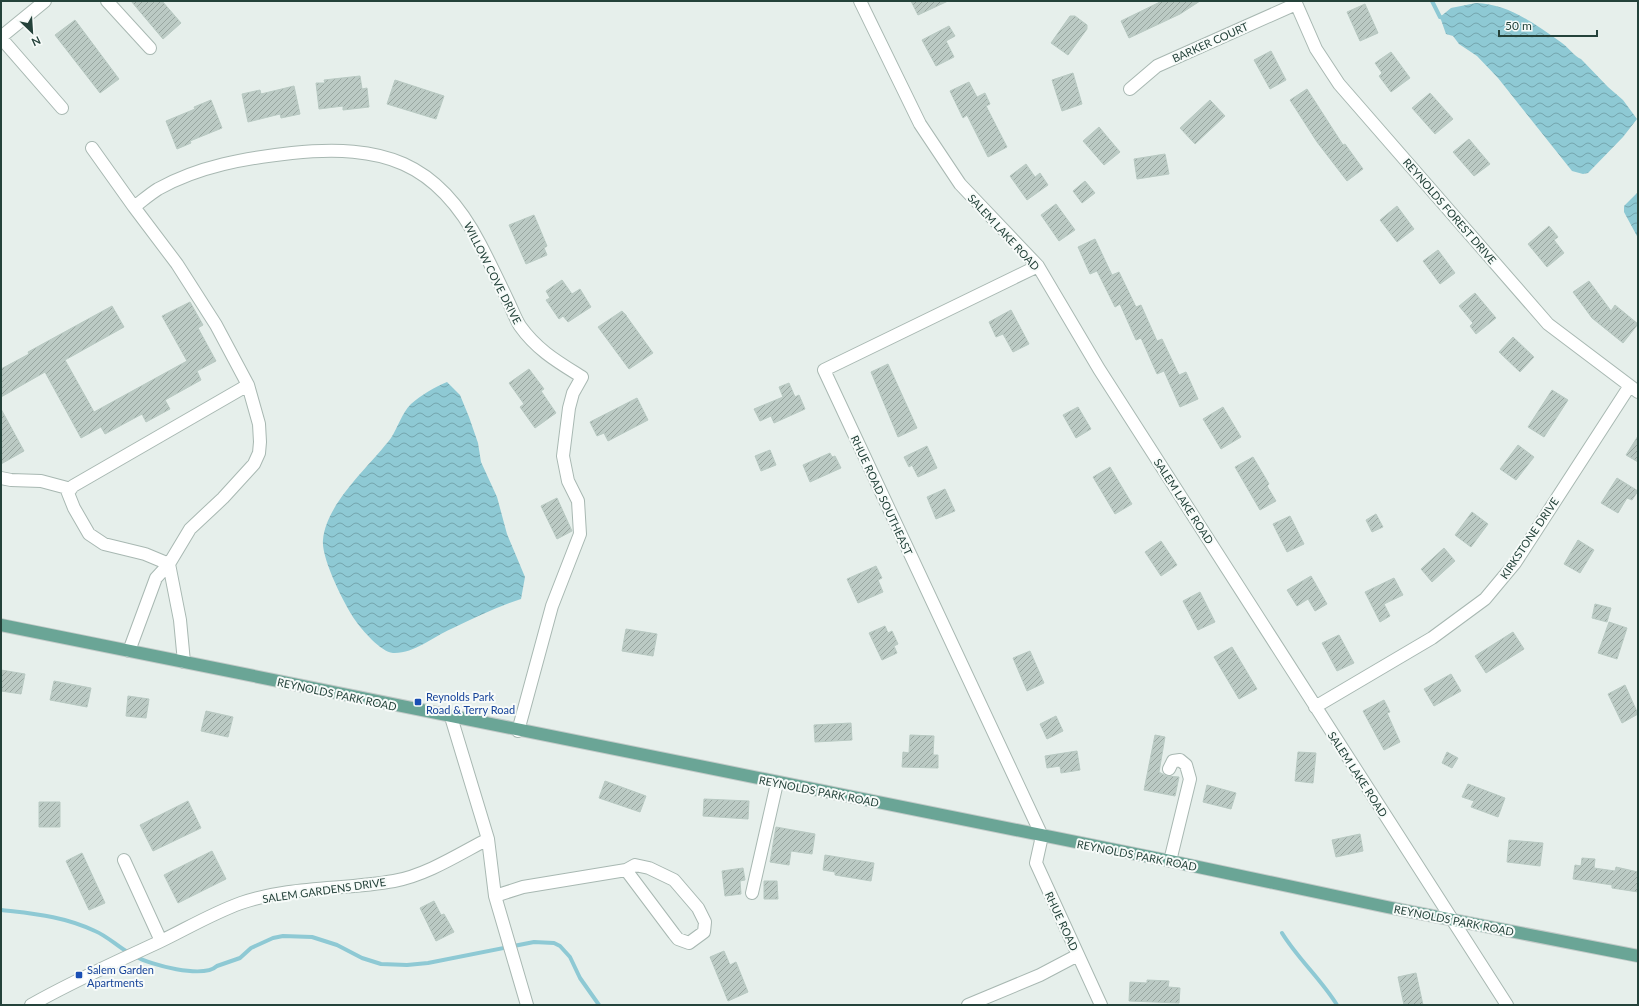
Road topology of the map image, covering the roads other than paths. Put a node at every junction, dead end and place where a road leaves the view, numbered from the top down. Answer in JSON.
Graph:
{"nodes":[{"id":1,"x":45,"y":1,"type":"edge"},
{"id":2,"x":107,"y":1,"type":"edge"},
{"id":3,"x":860,"y":1,"type":"edge"},
{"id":4,"x":1295,"y":3,"type":"edge"},
{"id":5,"x":1,"y":37,"type":"edge"},
{"id":6,"x":150,"y":48,"type":"dead end"},
{"id":7,"x":1130,"y":89,"type":"dead end"},
{"id":8,"x":62,"y":108,"type":"dead end"},
{"id":9,"x":92,"y":148,"type":"dead end"},
{"id":10,"x":134,"y":207,"type":"junction"},
{"id":11,"x":1038,"y":266,"type":"junction"},
{"id":12,"x":248,"y":385,"type":"junction"},
{"id":13,"x":1634,"y":389,"type":"edge"},
{"id":14,"x":1,"y":478,"type":"edge"},
{"id":15,"x":71,"y":489,"type":"junction"},
{"id":16,"x":169,"y":564,"type":"junction"},
{"id":17,"x":1,"y":626,"type":"edge"},
{"id":18,"x":129,"y":651,"type":"junction"},
{"id":19,"x":184,"y":662,"type":"junction"},
{"id":20,"x":1315,"y":707,"type":"junction"},
{"id":21,"x":451,"y":717,"type":"junction"},
{"id":22,"x":518,"y":730,"type":"junction"},
{"id":23,"x":1169,"y":769,"type":"dead end"},
{"id":24,"x":777,"y":782,"type":"junction"},
{"id":25,"x":1042,"y":836,"type":"junction"},
{"id":26,"x":488,"y":839,"type":"junction"},
{"id":27,"x":124,"y":860,"type":"dead end"},
{"id":28,"x":1170,"y":861,"type":"junction"},
{"id":29,"x":626,"y":870,"type":"junction"},
{"id":30,"x":752,"y":893,"type":"dead end"},
{"id":31,"x":495,"y":896,"type":"junction"},
{"id":32,"x":1451,"y":920,"type":"junction"},
{"id":33,"x":161,"y":941,"type":"junction"},
{"id":34,"x":1078,"y":955,"type":"junction"},
{"id":35,"x":1638,"y":956,"type":"edge"},
{"id":36,"x":32,"y":1005,"type":"edge"},
{"id":37,"x":527,"y":1005,"type":"edge"},
{"id":38,"x":968,"y":1005,"type":"edge"},
{"id":39,"x":1101,"y":1005,"type":"edge"},
{"id":40,"x":1507,"y":1005,"type":"edge"}],
"edges":[{"from":1,"to":5,"type":"street"},
{"from":2,"to":6,"type":"street"},
{"from":3,"to":11,"type":"street","name":"SALEM LAKE ROAD"},
{"from":4,"to":7,"type":"street","name":"BARKER COURT"},
{"from":4,"to":13,"type":"street","name":"REYNOLDS FOREST DRIVE"},
{"from":5,"to":8,"type":"street"},
{"from":9,"to":10,"type":"street"},
{"from":10,"to":12,"type":"street"},
{"from":10,"to":22,"type":"street","name":"WILLOW COVE DRIVE"},
{"from":11,"to":20,"type":"street","name":"SALEM LAKE ROAD"},
{"from":11,"to":25,"type":"street","name":"RHUE ROAD SOUTHEAST"},
{"from":12,"to":15,"type":"street"},
{"from":12,"to":16,"type":"street"},
{"from":13,"to":20,"type":"street","name":"KIRKSTONE DRIVE"},
{"from":14,"to":15,"type":"street"},
{"from":15,"to":16,"type":"street"},
{"from":16,"to":18,"type":"street"},
{"from":16,"to":19,"type":"street"},
{"from":17,"to":18,"type":"main road","name":"REYNOLDS PARK ROAD"},
{"from":18,"to":19,"type":"main road","name":"REYNOLDS PARK ROAD"},
{"from":19,"to":21,"type":"main road","name":"REYNOLDS PARK ROAD"},
{"from":20,"to":32,"type":"street","name":"SALEM LAKE ROAD"},
{"from":21,"to":22,"type":"main road","name":"REYNOLDS PARK ROAD"},
{"from":21,"to":26,"type":"street"},
{"from":22,"to":24,"type":"main road","name":"REYNOLDS PARK ROAD"},
{"from":23,"to":28,"type":"street"},
{"from":24,"to":25,"type":"main road","name":"REYNOLDS PARK ROAD"},
{"from":24,"to":30,"type":"street"},
{"from":25,"to":28,"type":"main road","name":"REYNOLDS PARK ROAD"},
{"from":25,"to":34,"type":"street","name":"RHUE ROAD"},
{"from":26,"to":31,"type":"street"},
{"from":26,"to":33,"type":"street","name":"SALEM GARDENS DRIVE"},
{"from":27,"to":33,"type":"street"},
{"from":28,"to":32,"type":"main road","name":"REYNOLDS PARK ROAD"},
{"from":29,"to":29,"type":"street"},
{"from":29,"to":31,"type":"street"},
{"from":31,"to":37,"type":"street"},
{"from":32,"to":35,"type":"main road","name":"REYNOLDS PARK ROAD"},
{"from":32,"to":40,"type":"street","name":"SALEM LAKE ROAD"},
{"from":33,"to":36,"type":"street","name":"SALEM GARDENS DRIVE"},
{"from":34,"to":38,"type":"street"},
{"from":34,"to":39,"type":"street","name":"RHUE ROAD"}]}
